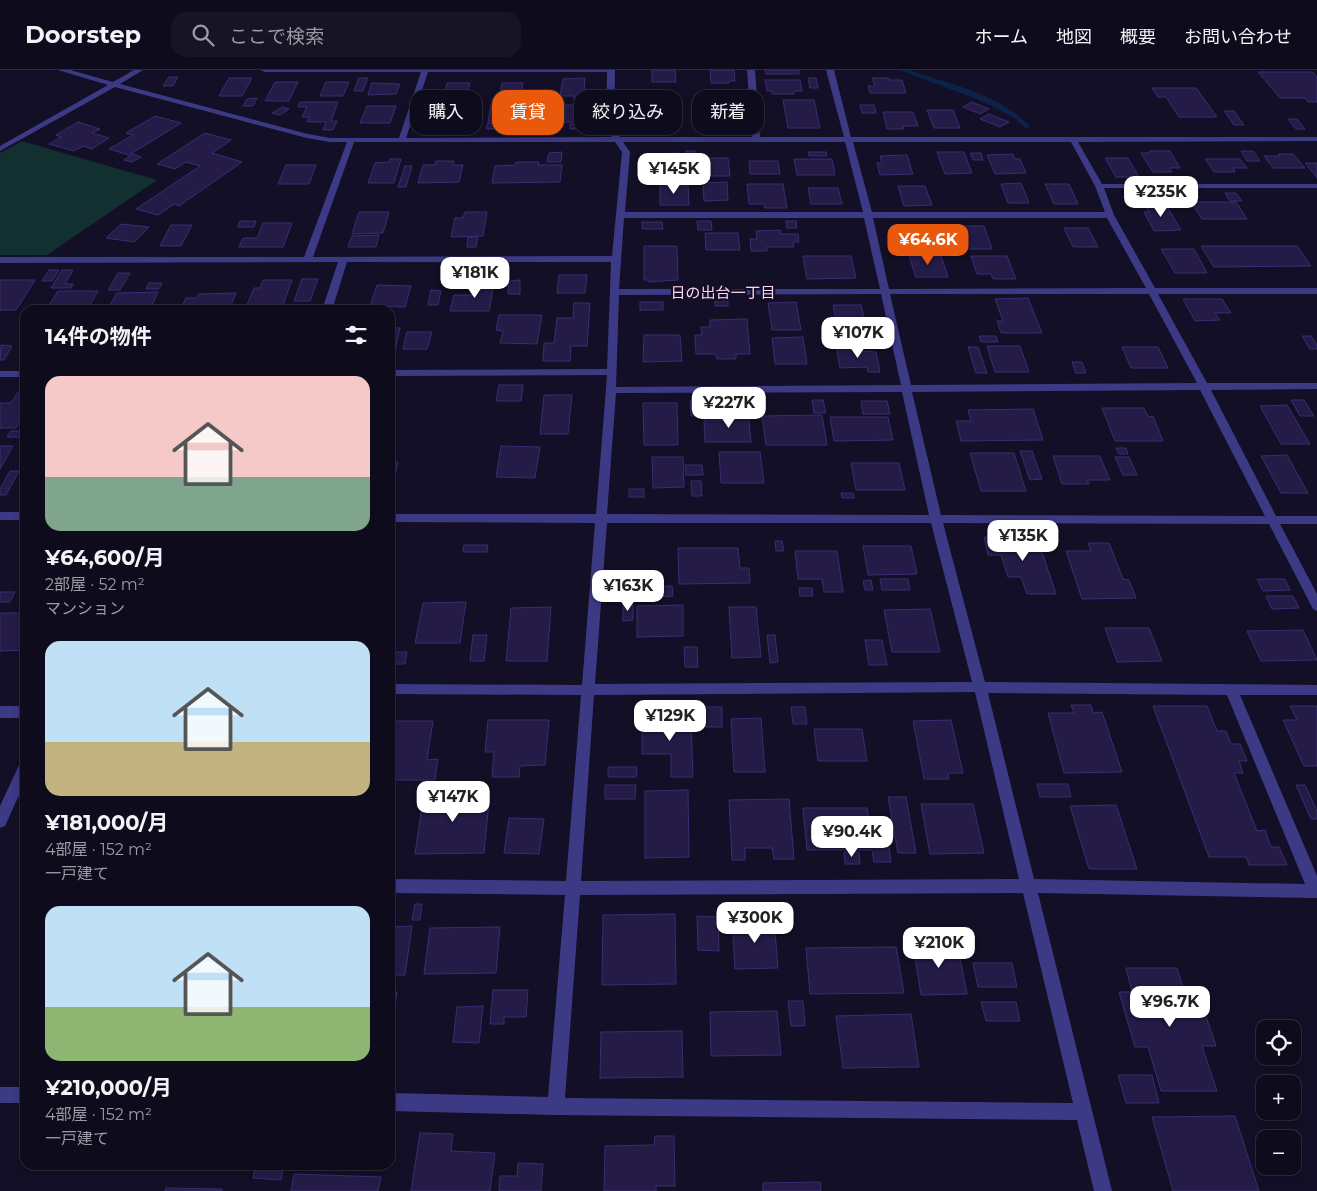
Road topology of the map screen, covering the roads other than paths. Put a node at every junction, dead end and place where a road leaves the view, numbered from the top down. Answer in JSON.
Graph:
{"nodes":[{"id":1,"x":62,"y":70,"type":"edge"},
{"id":2,"x":139,"y":70,"type":"edge"},
{"id":3,"x":266,"y":70,"type":"edge"},
{"id":4,"x":425,"y":70,"type":"edge"},
{"id":5,"x":611,"y":70,"type":"edge"},
{"id":6,"x":751,"y":70,"type":"edge"},
{"id":7,"x":830,"y":70,"type":"edge"},
{"id":8,"x":114,"y":84,"type":"junction"},
{"id":9,"x":402,"y":139,"type":"junction"},
{"id":10,"x":618,"y":139,"type":"junction"},
{"id":11,"x":756,"y":139,"type":"junction"},
{"id":12,"x":848,"y":139,"type":"junction"},
{"id":13,"x":1073,"y":139,"type":"junction"},
{"id":14,"x":1317,"y":139,"type":"edge"},
{"id":15,"x":351,"y":141,"type":"junction"},
{"id":16,"x":0,"y":149,"type":"edge"},
{"id":17,"x":1099,"y":186,"type":"junction"},
{"id":18,"x":1317,"y":186,"type":"edge"},
{"id":19,"x":620,"y":215,"type":"junction"},
{"id":20,"x":868,"y":215,"type":"junction"},
{"id":21,"x":1110,"y":215,"type":"junction"},
{"id":22,"x":308,"y":258,"type":"junction"},
{"id":23,"x":343,"y":259,"type":"junction"},
{"id":24,"x":616,"y":259,"type":"junction"},
{"id":25,"x":0,"y":260,"type":"edge"},
{"id":26,"x":1317,"y":291,"type":"edge"},
{"id":27,"x":614,"y":292,"type":"junction"},
{"id":28,"x":886,"y":292,"type":"junction"},
{"id":29,"x":1152,"y":292,"type":"junction"},
{"id":30,"x":329,"y":305,"type":"edge"},
{"id":31,"x":610,"y":372,"type":"junction"},
{"id":32,"x":395,"y":373,"type":"edge"},
{"id":33,"x":0,"y":374,"type":"edge"},
{"id":34,"x":20,"y":374,"type":"edge"},
{"id":35,"x":1317,"y":386,"type":"edge"},
{"id":36,"x":905,"y":387,"type":"junction"},
{"id":37,"x":1204,"y":387,"type":"junction"},
{"id":38,"x":611,"y":390,"type":"junction"},
{"id":39,"x":0,"y":516,"type":"edge"},
{"id":40,"x":20,"y":516,"type":"edge"},
{"id":41,"x":395,"y":518,"type":"edge"},
{"id":42,"x":602,"y":518,"type":"junction"},
{"id":43,"x":936,"y":520,"type":"junction"},
{"id":44,"x":1273,"y":520,"type":"junction"},
{"id":45,"x":1317,"y":520,"type":"edge"},
{"id":46,"x":1317,"y":606,"type":"edge"},
{"id":47,"x":980,"y":687,"type":"junction"},
{"id":48,"x":395,"y":689,"type":"edge"},
{"id":49,"x":1231,"y":689,"type":"junction"},
{"id":50,"x":587,"y":690,"type":"junction"},
{"id":51,"x":1317,"y":690,"type":"edge"},
{"id":52,"x":0,"y":712,"type":"edge"},
{"id":53,"x":20,"y":712,"type":"edge"},
{"id":54,"x":20,"y":778,"type":"edge"},
{"id":55,"x":0,"y":821,"type":"edge"},
{"id":56,"x":395,"y":886,"type":"edge"},
{"id":57,"x":1030,"y":886,"type":"junction"},
{"id":58,"x":572,"y":888,"type":"junction"},
{"id":59,"x":1317,"y":891,"type":"edge"},
{"id":60,"x":0,"y":1095,"type":"edge"},
{"id":61,"x":20,"y":1095,"type":"edge"},
{"id":62,"x":395,"y":1102,"type":"edge"},
{"id":63,"x":556,"y":1106,"type":"junction"},
{"id":64,"x":1084,"y":1112,"type":"junction"},
{"id":65,"x":1103,"y":1191,"type":"edge"}],
"edges":[{"from":1,"to":8,"type":"street"},
{"from":2,"to":8,"type":"street"},
{"from":3,"to":4,"type":"street"},
{"from":4,"to":5,"type":"street"},
{"from":4,"to":9,"type":"street"},
{"from":5,"to":10,"type":"street"},
{"from":6,"to":11,"type":"street"},
{"from":7,"to":12,"type":"street"},
{"from":8,"to":15,"type":"street"},
{"from":8,"to":16,"type":"street"},
{"from":9,"to":10,"type":"street"},
{"from":9,"to":15,"type":"street"},
{"from":10,"to":11,"type":"street"},
{"from":10,"to":19,"type":"street"},
{"from":11,"to":12,"type":"street"},
{"from":12,"to":13,"type":"street"},
{"from":12,"to":20,"type":"street"},
{"from":13,"to":14,"type":"street"},
{"from":13,"to":17,"type":"street"},
{"from":15,"to":22,"type":"street"},
{"from":17,"to":18,"type":"street"},
{"from":17,"to":21,"type":"street"},
{"from":19,"to":20,"type":"street"},
{"from":19,"to":24,"type":"street"},
{"from":20,"to":21,"type":"street"},
{"from":20,"to":28,"type":"street"},
{"from":21,"to":29,"type":"street"},
{"from":22,"to":23,"type":"street"},
{"from":22,"to":25,"type":"street"},
{"from":23,"to":24,"type":"street"},
{"from":23,"to":30,"type":"street"},
{"from":24,"to":27,"type":"street"},
{"from":26,"to":29,"type":"street"},
{"from":27,"to":28,"type":"street"},
{"from":27,"to":31,"type":"street"},
{"from":28,"to":29,"type":"street"},
{"from":28,"to":36,"type":"street"},
{"from":29,"to":37,"type":"street"},
{"from":31,"to":32,"type":"street"},
{"from":31,"to":38,"type":"street"},
{"from":33,"to":34,"type":"street"},
{"from":35,"to":37,"type":"street"},
{"from":36,"to":37,"type":"street"},
{"from":36,"to":38,"type":"street"},
{"from":36,"to":43,"type":"street"},
{"from":37,"to":44,"type":"street"},
{"from":38,"to":42,"type":"street"},
{"from":39,"to":40,"type":"street"},
{"from":41,"to":42,"type":"street"},
{"from":42,"to":43,"type":"street"},
{"from":42,"to":50,"type":"street"},
{"from":43,"to":44,"type":"street"},
{"from":43,"to":47,"type":"street"},
{"from":44,"to":45,"type":"street"},
{"from":44,"to":46,"type":"street"},
{"from":47,"to":49,"type":"street"},
{"from":47,"to":50,"type":"street"},
{"from":47,"to":57,"type":"street"},
{"from":48,"to":50,"type":"street"},
{"from":49,"to":51,"type":"street"},
{"from":49,"to":59,"type":"street"},
{"from":50,"to":58,"type":"street"},
{"from":52,"to":53,"type":"street"},
{"from":54,"to":55,"type":"street"},
{"from":56,"to":58,"type":"street"},
{"from":57,"to":58,"type":"street"},
{"from":57,"to":59,"type":"street"},
{"from":57,"to":64,"type":"street"},
{"from":58,"to":63,"type":"street"},
{"from":60,"to":61,"type":"street"},
{"from":62,"to":63,"type":"street"},
{"from":63,"to":64,"type":"street"},
{"from":64,"to":65,"type":"street"}]}
